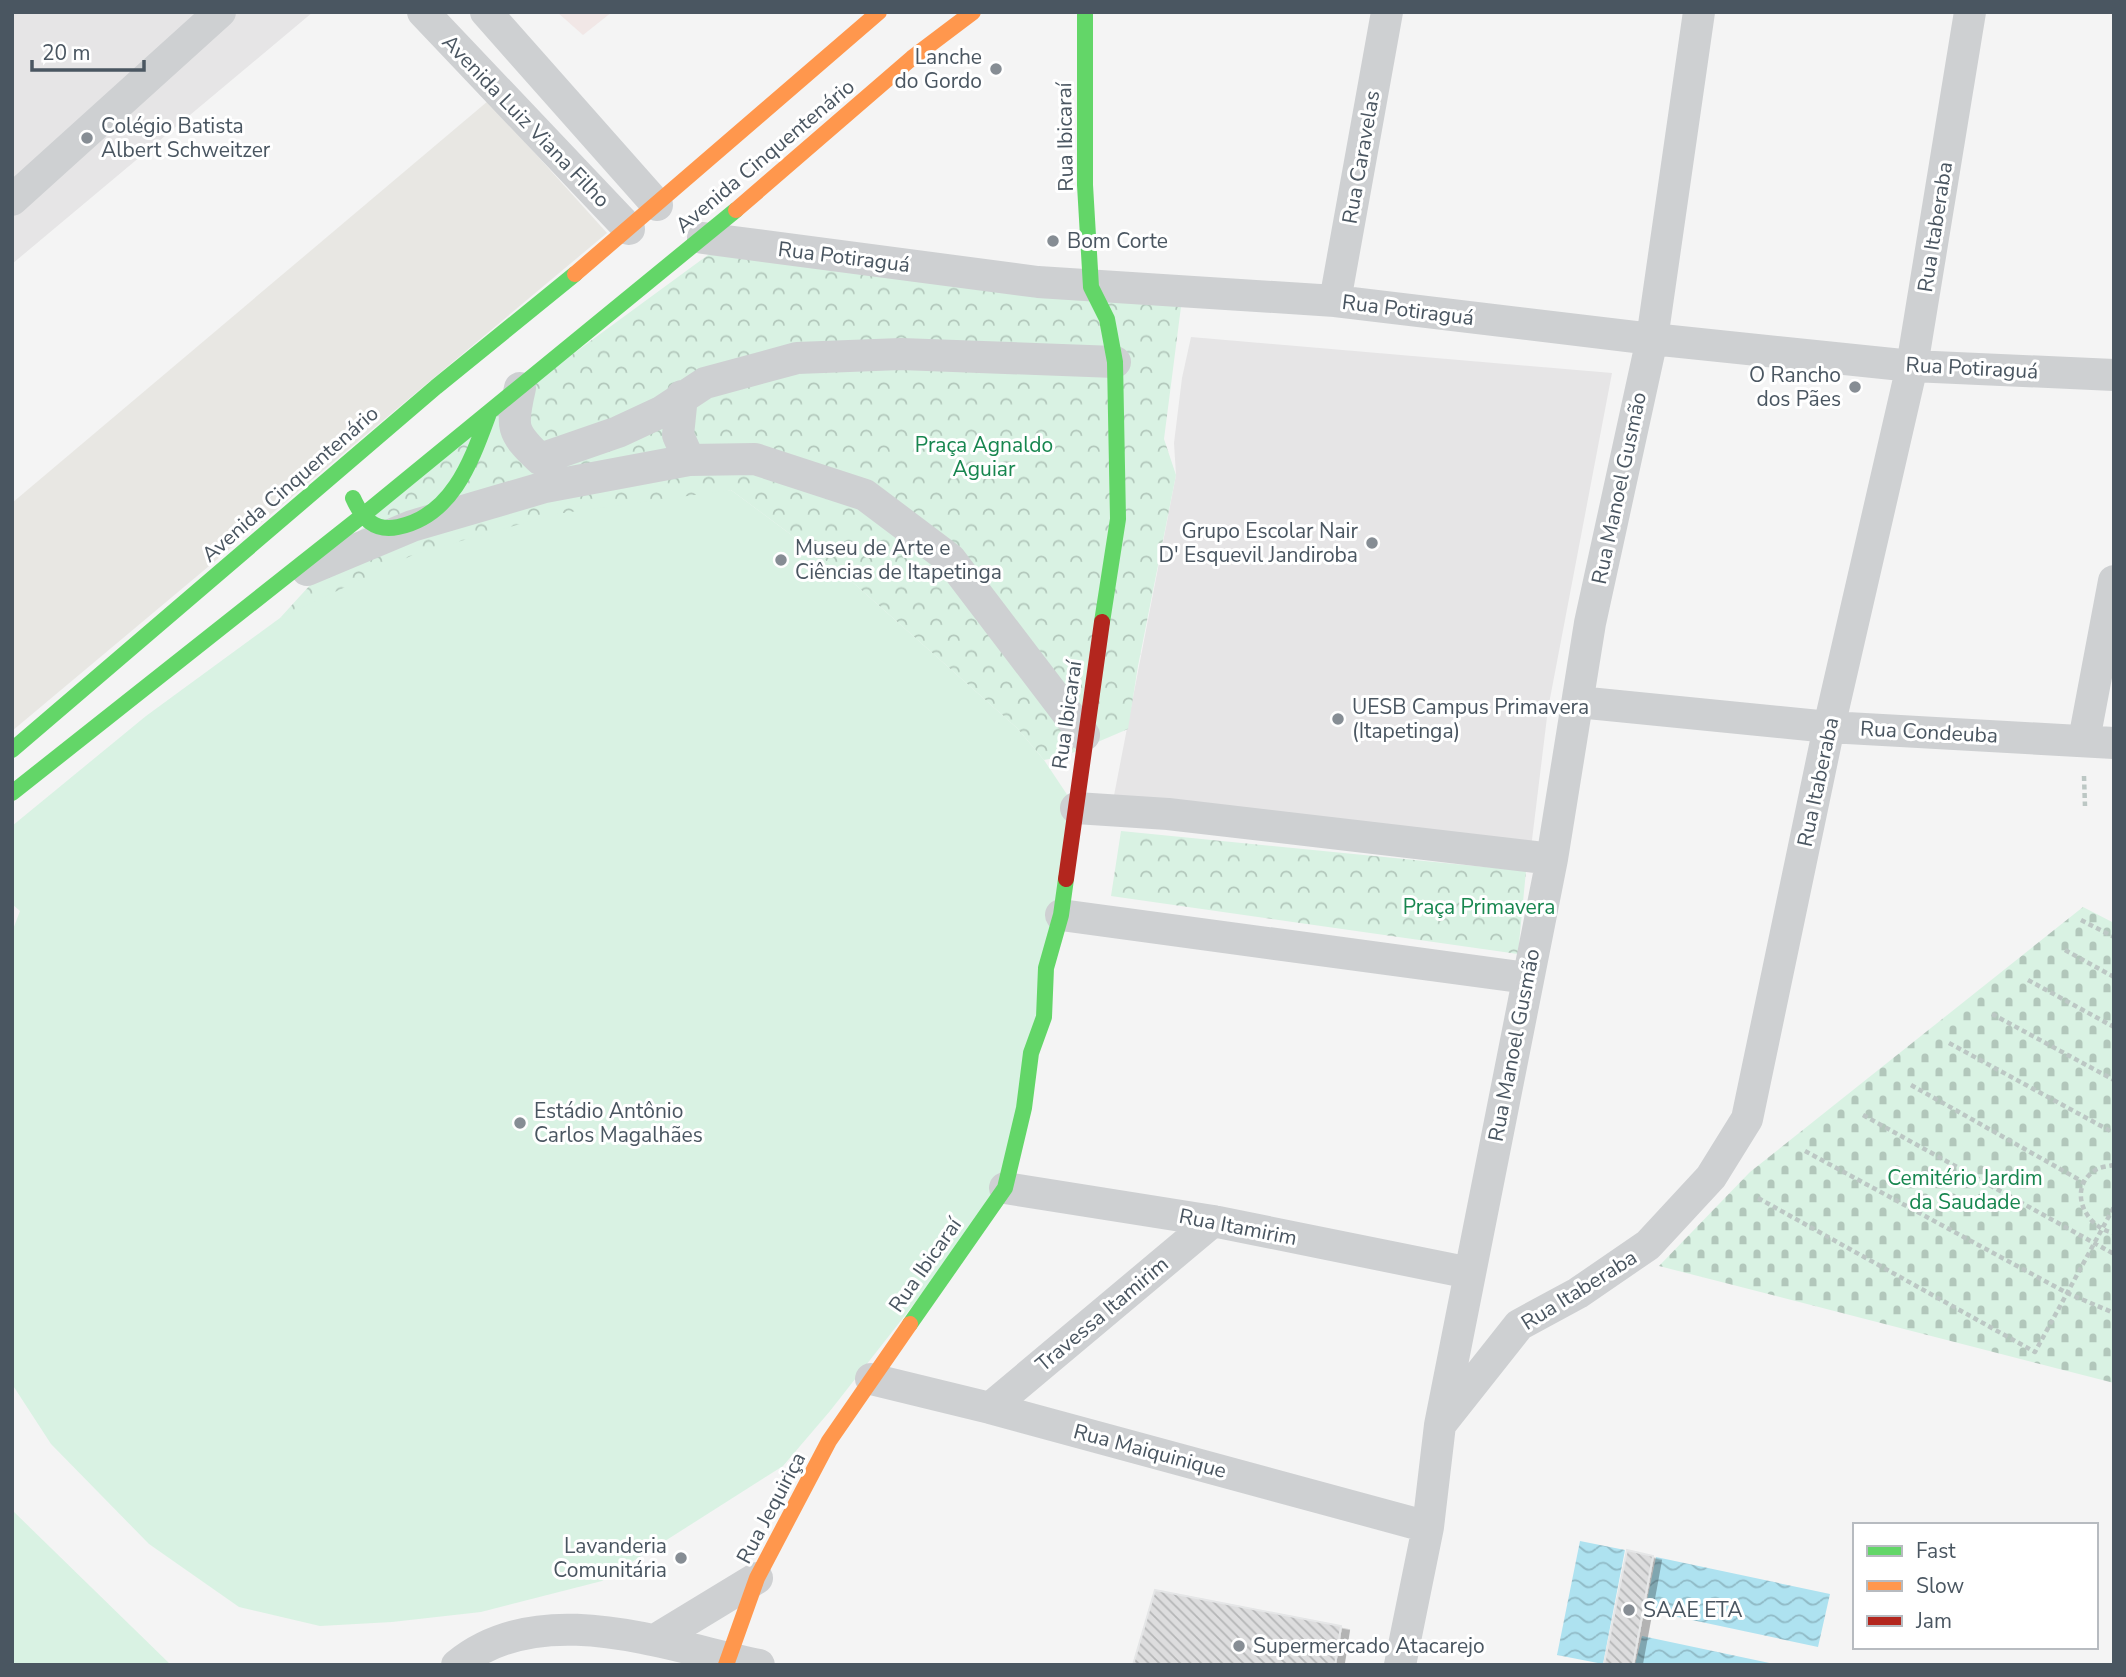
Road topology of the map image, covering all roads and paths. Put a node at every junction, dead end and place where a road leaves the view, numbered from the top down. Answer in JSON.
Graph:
{"nodes":[{"id":1,"x":220,"y":12,"type":"edge"},
{"id":2,"x":423,"y":12,"type":"edge"},
{"id":3,"x":486,"y":12,"type":"edge"},
{"id":4,"x":879,"y":12,"type":"edge"},
{"id":5,"x":973,"y":12,"type":"edge"},
{"id":6,"x":1085,"y":12,"type":"edge"},
{"id":7,"x":1387,"y":12,"type":"edge"},
{"id":8,"x":1699,"y":12,"type":"edge"},
{"id":9,"x":1970,"y":12,"type":"edge"},
{"id":10,"x":12,"y":200,"type":"edge"},
{"id":11,"x":657,"y":205,"type":"junction"},
{"id":12,"x":629,"y":229,"type":"junction"},
{"id":13,"x":703,"y":238,"type":"junction"},
{"id":14,"x":598,"y":254,"type":"junction"},
{"id":15,"x":1091,"y":287,"type":"junction"},
{"id":16,"x":1335,"y":301,"type":"junction"},
{"id":17,"x":1652,"y":339,"type":"junction"},
{"id":18,"x":494,"y":362,"type":"dead end"},
{"id":19,"x":1115,"y":362,"type":"junction"},
{"id":20,"x":1912,"y":366,"type":"junction"},
{"id":21,"x":2114,"y":375,"type":"edge"},
{"id":22,"x":520,"y":388,"type":"junction"},
{"id":23,"x":682,"y":396,"type":"junction"},
{"id":24,"x":489,"y":414,"type":"junction"},
{"id":25,"x":400,"y":440,"type":"dead end"},
{"id":26,"x":689,"y":460,"type":"junction"},
{"id":27,"x":362,"y":516,"type":"junction"},
{"id":28,"x":412,"y":526,"type":"junction"},
{"id":29,"x":2114,"y":581,"type":"edge"},
{"id":30,"x":278,"y":583,"type":"junction"},
{"id":31,"x":1578,"y":702,"type":"junction"},
{"id":32,"x":1829,"y":727,"type":"junction"},
{"id":33,"x":1084,"y":735,"type":"junction"},
{"id":34,"x":2099,"y":741,"type":"edge"},
{"id":35,"x":12,"y":750,"type":"edge"},
{"id":36,"x":12,"y":793,"type":"edge"},
{"id":37,"x":1076,"y":808,"type":"junction"},
{"id":38,"x":1552,"y":859,"type":"junction"},
{"id":39,"x":1061,"y":915,"type":"junction"},
{"id":40,"x":2081,"y":920,"type":"dead end"},
{"id":41,"x":2114,"y":937,"type":"edge"},
{"id":42,"x":2065,"y":950,"type":"dead end"},
{"id":43,"x":2114,"y":977,"type":"edge"},
{"id":44,"x":1527,"y":978,"type":"junction"},
{"id":45,"x":2028,"y":980,"type":"dead end"},
{"id":46,"x":1992,"y":1014,"type":"dead end"},
{"id":47,"x":2114,"y":1027,"type":"edge"},
{"id":48,"x":1949,"y":1043,"type":"dead end"},
{"id":49,"x":2114,"y":1080,"type":"edge"},
{"id":50,"x":1910,"y":1085,"type":"dead end"},
{"id":51,"x":1863,"y":1115,"type":"dead end"},
{"id":52,"x":2114,"y":1133,"type":"edge"},
{"id":53,"x":1805,"y":1151,"type":"dead end"},
{"id":54,"x":2114,"y":1165,"type":"edge"},
{"id":55,"x":2085,"y":1183,"type":"junction"},
{"id":56,"x":1005,"y":1188,"type":"junction"},
{"id":57,"x":1758,"y":1198,"type":"dead end"},
{"id":58,"x":2114,"y":1207,"type":"edge"},
{"id":59,"x":1213,"y":1221,"type":"junction"},
{"id":60,"x":2101,"y":1230,"type":"junction"},
{"id":61,"x":2114,"y":1233,"type":"edge"},
{"id":62,"x":2093,"y":1244,"type":"junction"},
{"id":63,"x":2114,"y":1254,"type":"edge"},
{"id":64,"x":1469,"y":1273,"type":"junction"},
{"id":65,"x":2067,"y":1293,"type":"junction"},
{"id":66,"x":2114,"y":1313,"type":"edge"},
{"id":67,"x":871,"y":1379,"type":"junction"},
{"id":68,"x":990,"y":1408,"type":"junction"},
{"id":69,"x":1440,"y":1425,"type":"junction"},
{"id":70,"x":1428,"y":1527,"type":"junction"},
{"id":71,"x":757,"y":1578,"type":"junction"},
{"id":72,"x":655,"y":1640,"type":"junction"},
{"id":73,"x":727,"y":1662,"type":"edge"},
{"id":74,"x":457,"y":1665,"type":"edge"},
{"id":75,"x":759,"y":1665,"type":"edge"},
{"id":76,"x":1400,"y":1665,"type":"edge"}],
"edges":[{"from":1,"to":10,"type":"street"},
{"from":2,"to":12,"type":"street","name":"Avenida Luiz Viana Filho"},
{"from":3,"to":11,"type":"street","name":"Avenida Luiz Viana Filho"},
{"from":4,"to":11,"type":"main road","name":"Avenida Cinquentenário"},
{"from":5,"to":13,"type":"main road","name":"Avenida Cinquentenário"},
{"from":6,"to":15,"type":"main road","name":"Rua Ibicaraí"},
{"from":7,"to":16,"type":"street","name":"Rua Caravelas"},
{"from":8,"to":17,"type":"street","name":"Rua Manoel Gusmão"},
{"from":9,"to":20,"type":"street","name":"Rua Itaberaba"},
{"from":11,"to":12,"type":"main road","name":"Avenida Cinquentenário"},
{"from":12,"to":14,"type":"main road","name":"Avenida Cinquentenário"},
{"from":13,"to":15,"type":"street","name":"Rua Potiraguá"},
{"from":13,"to":22,"type":"main road","name":"Avenida Cinquentenário"},
{"from":14,"to":18,"type":"main road","name":"Avenida Cinquentenário"},
{"from":14,"to":35,"type":"main road","name":"Avenida Cinquentenário"},
{"from":15,"to":16,"type":"street","name":"Rua Potiraguá"},
{"from":15,"to":19,"type":"main road","name":"Rua Ibicaraí"},
{"from":16,"to":17,"type":"street","name":"Rua Potiraguá"},
{"from":17,"to":20,"type":"street","name":"Rua Potiraguá"},
{"from":17,"to":31,"type":"street","name":"Rua Manoel Gusmão"},
{"from":19,"to":23,"type":"street"},
{"from":19,"to":33,"type":"main road","name":"Rua Ibicaraí"},
{"from":20,"to":21,"type":"street","name":"Rua Potiraguá"},
{"from":20,"to":32,"type":"street","name":"Rua Itaberaba"},
{"from":22,"to":23,"type":"street"},
{"from":22,"to":24,"type":"main road","name":"Avenida Cinquentenário"},
{"from":23,"to":26,"type":"street"},
{"from":24,"to":27,"type":"main road","name":"Avenida Cinquentenário"},
{"from":24,"to":28,"type":"main road"},
{"from":25,"to":27,"type":"main road","name":"Avenida Cinquentenário"},
{"from":26,"to":28,"type":"street"},
{"from":26,"to":33,"type":"street"},
{"from":27,"to":28,"type":"main road"},
{"from":27,"to":30,"type":"main road","name":"Avenida Cinquentenário"},
{"from":28,"to":30,"type":"street"},
{"from":29,"to":34,"type":"street"},
{"from":30,"to":36,"type":"main road","name":"Avenida Cinquentenário"},
{"from":31,"to":32,"type":"street","name":"Rua Condeuba"},
{"from":31,"to":38,"type":"street","name":"Rua Manoel Gusmão"},
{"from":32,"to":34,"type":"street","name":"Rua Condeuba"},
{"from":32,"to":69,"type":"street","name":"Rua Itaberaba"},
{"from":33,"to":37,"type":"main road","name":"Rua Ibicaraí"},
{"from":37,"to":38,"type":"street"},
{"from":37,"to":39,"type":"main road","name":"Rua Ibicaraí"},
{"from":38,"to":44,"type":"street","name":"Rua Manoel Gusmão"},
{"from":39,"to":44,"type":"street"},
{"from":39,"to":56,"type":"main road","name":"Rua Ibicaraí"},
{"from":40,"to":41,"type":"path"},
{"from":42,"to":43,"type":"path"},
{"from":44,"to":64,"type":"street","name":"Rua Manoel Gusmão"},
{"from":45,"to":47,"type":"path"},
{"from":46,"to":49,"type":"path"},
{"from":48,"to":52,"type":"path"},
{"from":50,"to":55,"type":"path"},
{"from":51,"to":62,"type":"path"},
{"from":53,"to":65,"type":"path"},
{"from":54,"to":55,"type":"path"},
{"from":55,"to":60,"type":"path"},
{"from":56,"to":59,"type":"street","name":"Rua Itamirim"},
{"from":56,"to":67,"type":"main road","name":"Rua Ibicaraí"},
{"from":57,"to":65,"type":"path"},
{"from":58,"to":60,"type":"path"},
{"from":59,"to":64,"type":"street","name":"Rua Itamirim"},
{"from":59,"to":68,"type":"street","name":"Travessa Itamirim"},
{"from":60,"to":61,"type":"path"},
{"from":60,"to":62,"type":"path"},
{"from":62,"to":63,"type":"path"},
{"from":62,"to":65,"type":"path"},
{"from":64,"to":69,"type":"street","name":"Rua Manoel Gusmão"},
{"from":65,"to":66,"type":"path"},
{"from":67,"to":68,"type":"street","name":"Rua Maiquinique"},
{"from":67,"to":71,"type":"main road","name":"Rua Jequiriça"},
{"from":68,"to":70,"type":"street","name":"Rua Maiquinique"},
{"from":69,"to":70,"type":"street","name":"Rua Manoel Gusmão"},
{"from":70,"to":76,"type":"street","name":"Rua Manoel Gusmão"},
{"from":71,"to":72,"type":"street"},
{"from":71,"to":73,"type":"main road","name":"Rua Jequiriça"},
{"from":72,"to":73,"type":"street"},
{"from":72,"to":74,"type":"street"},
{"from":73,"to":75,"type":"street"}]}
